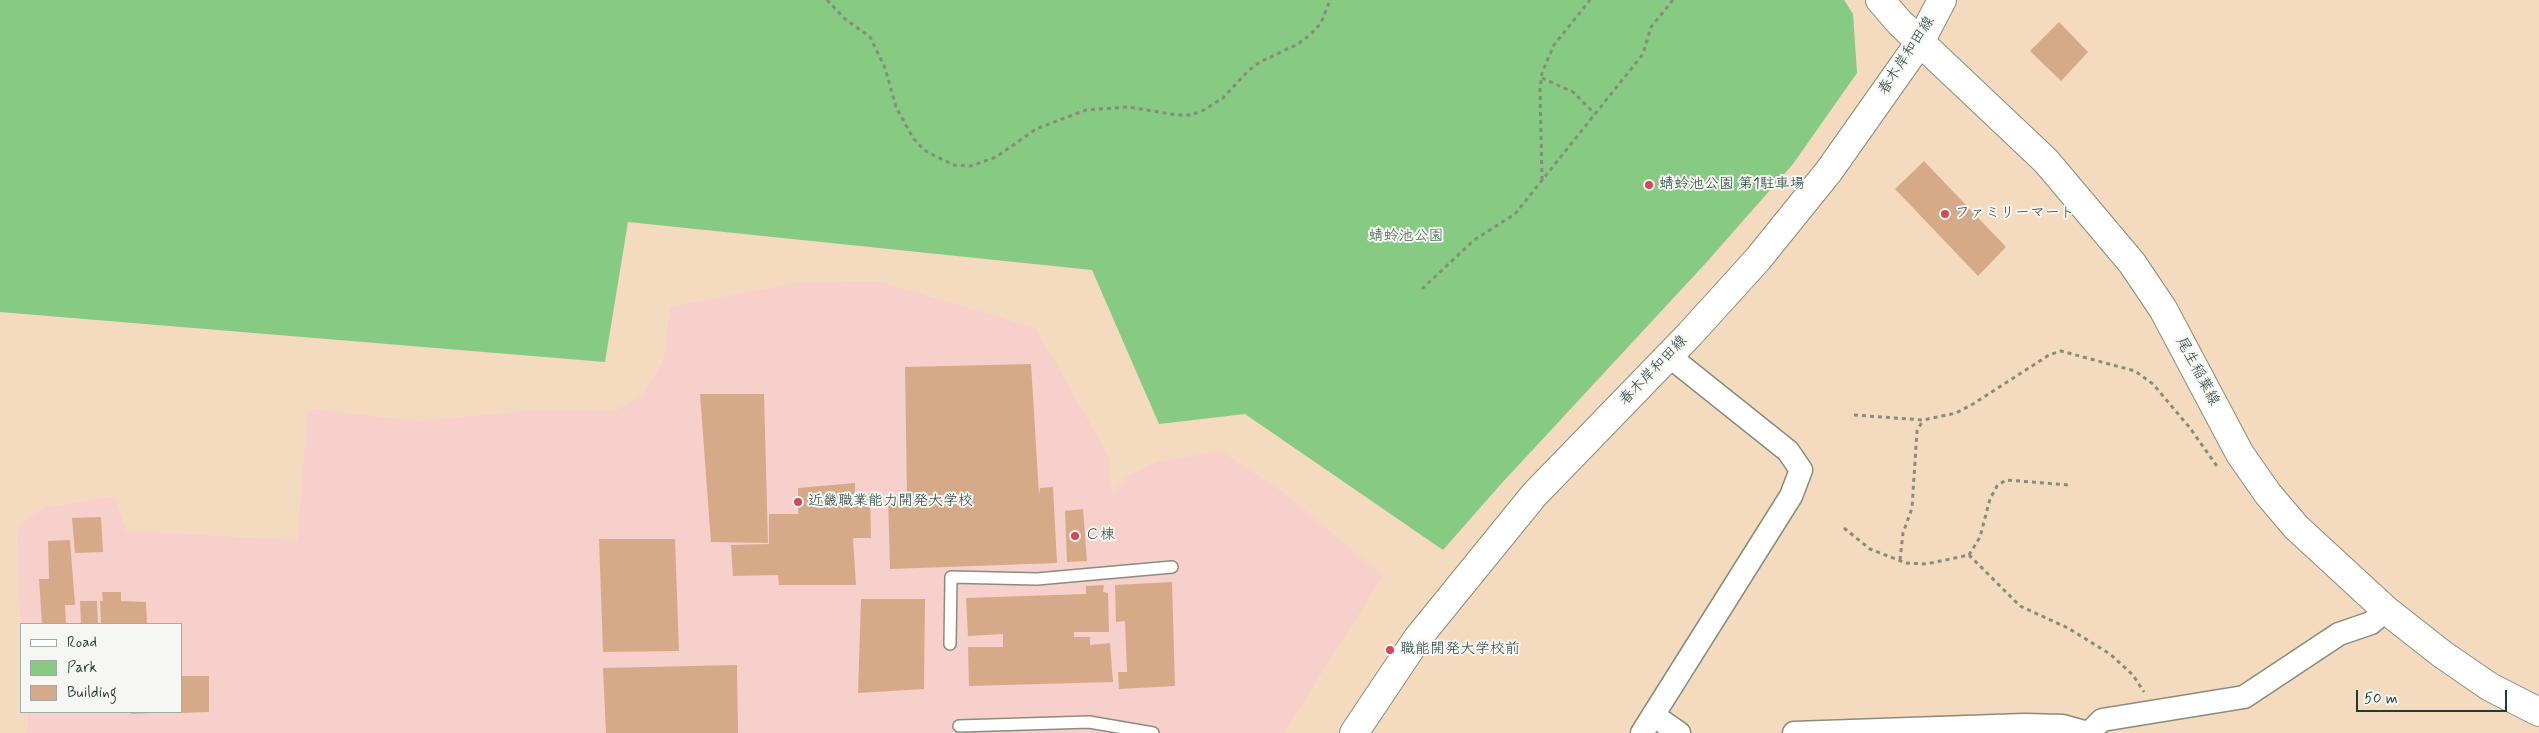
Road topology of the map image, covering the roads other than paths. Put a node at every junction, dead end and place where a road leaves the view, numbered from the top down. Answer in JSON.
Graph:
{"nodes":[{"id":1,"x":1880,"y":0,"type":"edge"},
{"id":2,"x":1942,"y":0,"type":"edge"},
{"id":3,"x":1920,"y":42,"type":"junction"},
{"id":4,"x":1669,"y":356,"type":"junction"},
{"id":5,"x":1172,"y":567,"type":"dead end"},
{"id":6,"x":2386,"y":610,"type":"junction"},
{"id":7,"x":950,"y":644,"type":"dead end"},
{"id":8,"x":2539,"y":712,"type":"edge"},
{"id":9,"x":1648,"y":724,"type":"edge"},
{"id":10,"x":959,"y":726,"type":"dead end"},
{"id":11,"x":1153,"y":733,"type":"edge"},
{"id":12,"x":1354,"y":733,"type":"edge"},
{"id":13,"x":1679,"y":733,"type":"edge"},
{"id":14,"x":1794,"y":733,"type":"edge"},
{"id":15,"x":2088,"y":733,"type":"edge"}],
"edges":[{"from":1,"to":3,"type":"street","name":"尾生稲葉線"},
{"from":2,"to":3,"type":"street","name":"春木岸和田線"},
{"from":3,"to":4,"type":"street","name":"春木岸和田線"},
{"from":3,"to":6,"type":"street","name":"尾生稲葉線"},
{"from":4,"to":9,"type":"street"},
{"from":4,"to":12,"type":"street","name":"春木岸和田線"},
{"from":5,"to":7,"type":"lane"},
{"from":6,"to":8,"type":"street","name":"尾生稲葉線"},
{"from":6,"to":15,"type":"street"},
{"from":9,"to":13,"type":"street"},
{"from":10,"to":11,"type":"lane"},
{"from":14,"to":15,"type":"street"}]}
